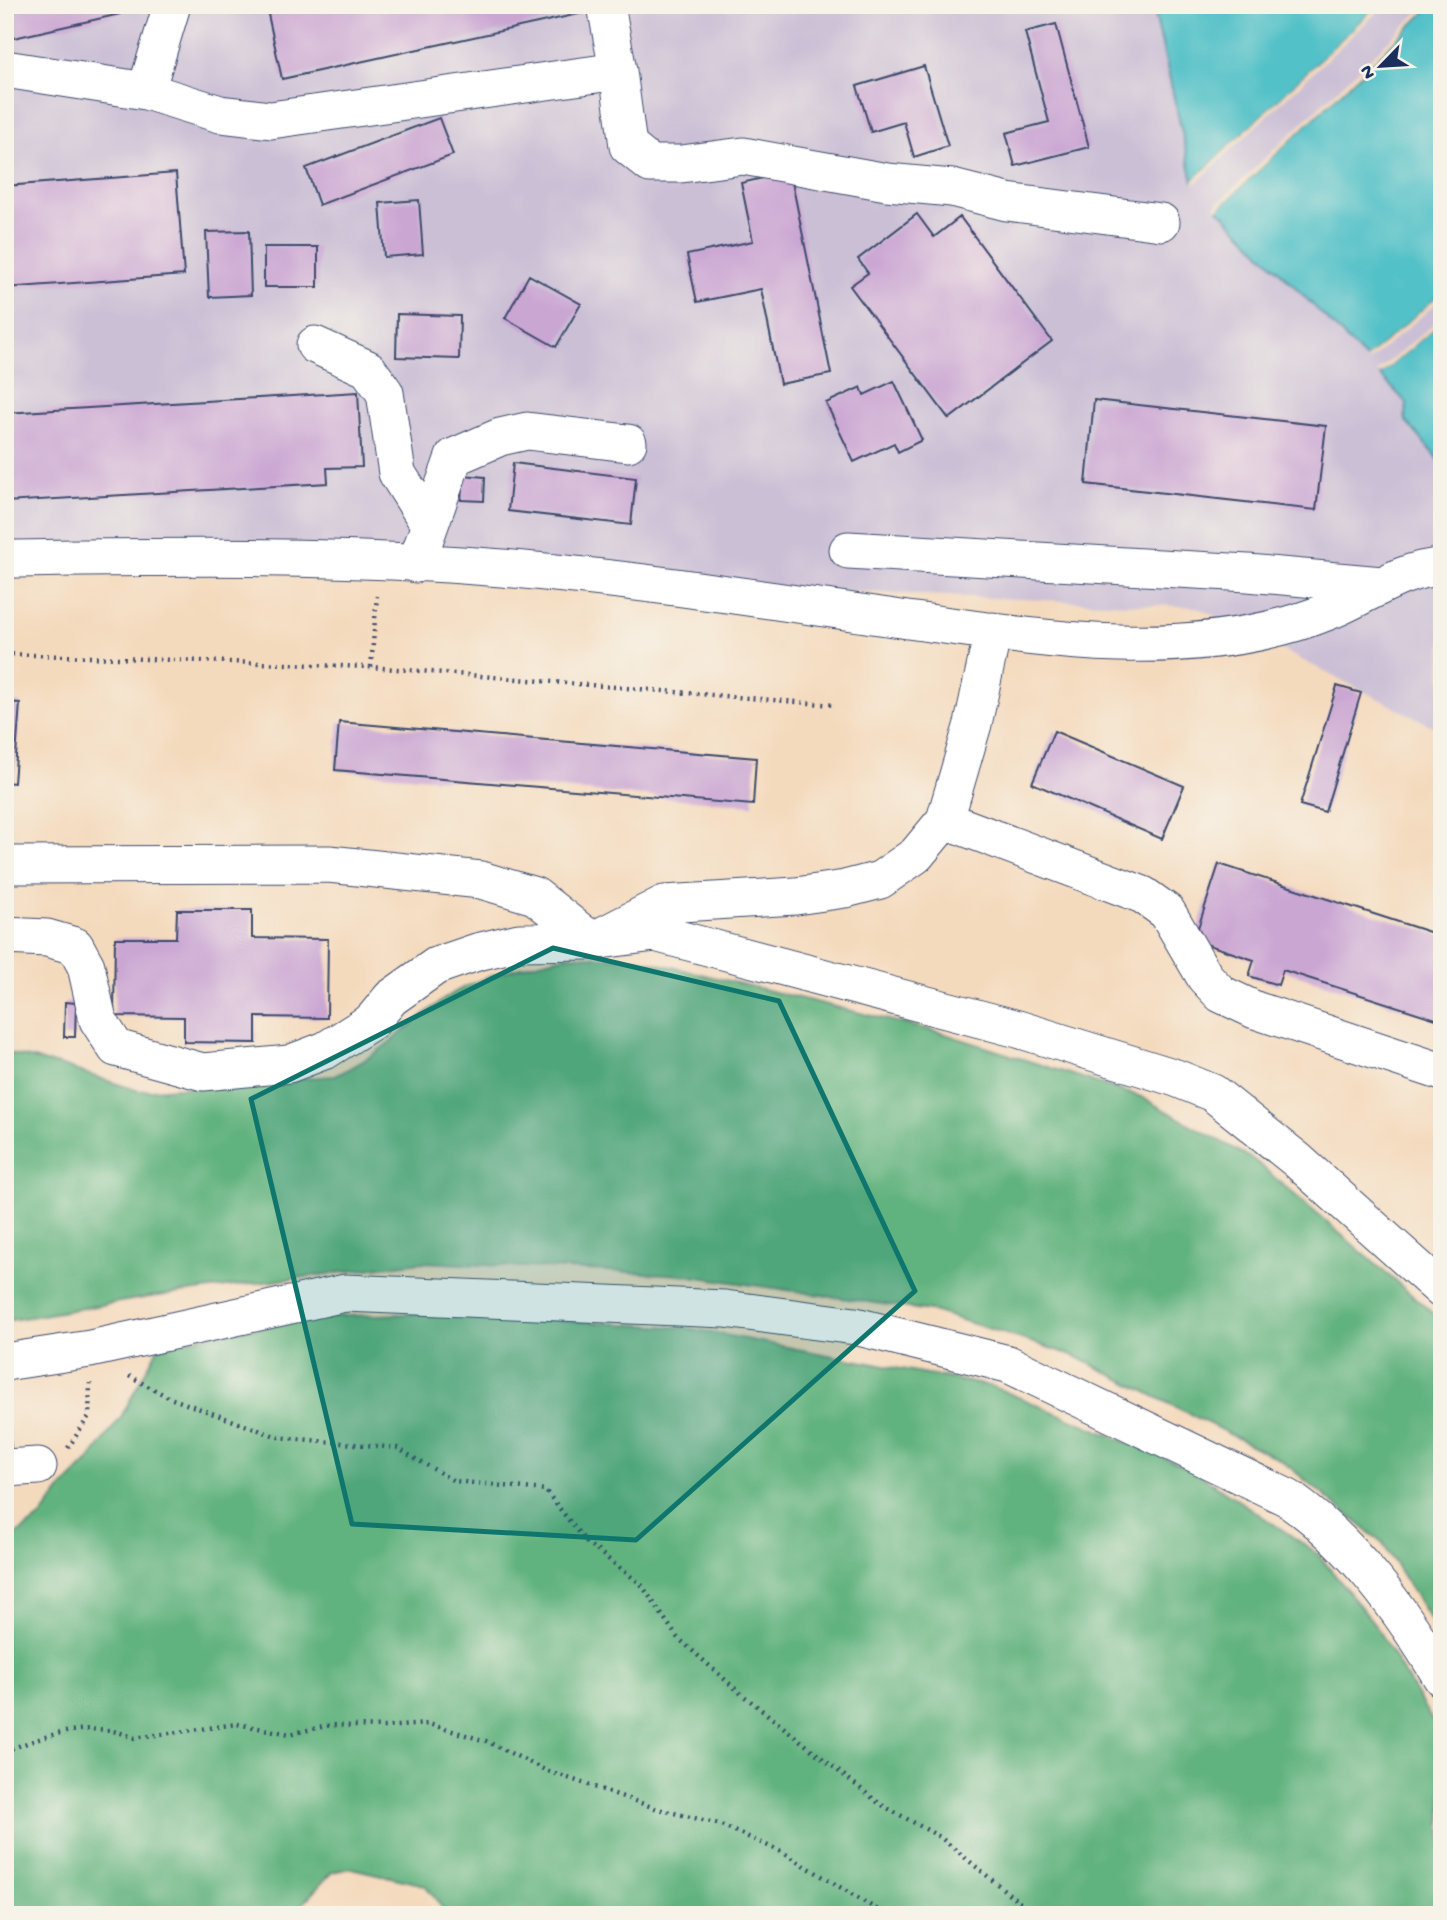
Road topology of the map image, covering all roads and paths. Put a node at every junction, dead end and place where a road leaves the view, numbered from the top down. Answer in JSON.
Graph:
{"nodes":[{"id":1,"x":172,"y":5,"type":"edge"},
{"id":2,"x":606,"y":5,"type":"edge"},
{"id":3,"x":5,"y":69,"type":"edge"},
{"id":4,"x":618,"y":71,"type":"junction"},
{"id":5,"x":146,"y":91,"type":"junction"},
{"id":6,"x":1161,"y":222,"type":"dead end"},
{"id":7,"x":314,"y":345,"type":"dead end"},
{"id":8,"x":628,"y":443,"type":"dead end"},
{"id":9,"x":429,"y":524,"type":"junction"},
{"id":10,"x":848,"y":550,"type":"dead end"},
{"id":11,"x":5,"y":559,"type":"edge"},
{"id":12,"x":379,"y":561,"type":"junction"},
{"id":13,"x":416,"y":564,"type":"junction"},
{"id":14,"x":1442,"y":567,"type":"edge"},
{"id":15,"x":1381,"y":585,"type":"junction"},
{"id":16,"x":993,"y":631,"type":"junction"},
{"id":17,"x":5,"y":654,"type":"edge"},
{"id":18,"x":372,"y":667,"type":"junction"},
{"id":19,"x":834,"y":705,"type":"dead end"},
{"id":20,"x":945,"y":820,"type":"junction"},
{"id":21,"x":5,"y":865,"type":"edge"},
{"id":22,"x":5,"y":936,"type":"edge"},
{"id":23,"x":592,"y":941,"type":"junction"},
{"id":24,"x":1442,"y":1072,"type":"edge"},
{"id":25,"x":1442,"y":1290,"type":"edge"},
{"id":26,"x":90,"y":1349,"type":"junction"},
{"id":27,"x":5,"y":1362,"type":"edge"},
{"id":28,"x":22,"y":1467,"type":"edge"},
{"id":29,"x":1442,"y":1678,"type":"edge"},
{"id":30,"x":5,"y":1751,"type":"edge"},
{"id":31,"x":886,"y":1915,"type":"edge"},
{"id":32,"x":1041,"y":1915,"type":"edge"}],
"edges":[{"from":1,"to":5,"type":"street"},
{"from":2,"to":4,"type":"street"},
{"from":3,"to":5,"type":"street"},
{"from":4,"to":5,"type":"street"},
{"from":4,"to":6,"type":"street"},
{"from":7,"to":9,"type":"street"},
{"from":8,"to":9,"type":"street"},
{"from":9,"to":13,"type":"street"},
{"from":10,"to":15,"type":"street"},
{"from":11,"to":12,"type":"street"},
{"from":12,"to":13,"type":"street"},
{"from":12,"to":18,"type":"path"},
{"from":13,"to":16,"type":"street"},
{"from":14,"to":15,"type":"street"},
{"from":15,"to":16,"type":"street"},
{"from":16,"to":20,"type":"street"},
{"from":17,"to":18,"type":"path"},
{"from":18,"to":19,"type":"path"},
{"from":20,"to":23,"type":"street"},
{"from":20,"to":24,"type":"street"},
{"from":21,"to":23,"type":"street"},
{"from":22,"to":23,"type":"street"},
{"from":23,"to":25,"type":"street"},
{"from":26,"to":27,"type":"street"},
{"from":26,"to":28,"type":"path"},
{"from":26,"to":29,"type":"street"},
{"from":26,"to":32,"type":"path"},
{"from":30,"to":31,"type":"path"}]}
